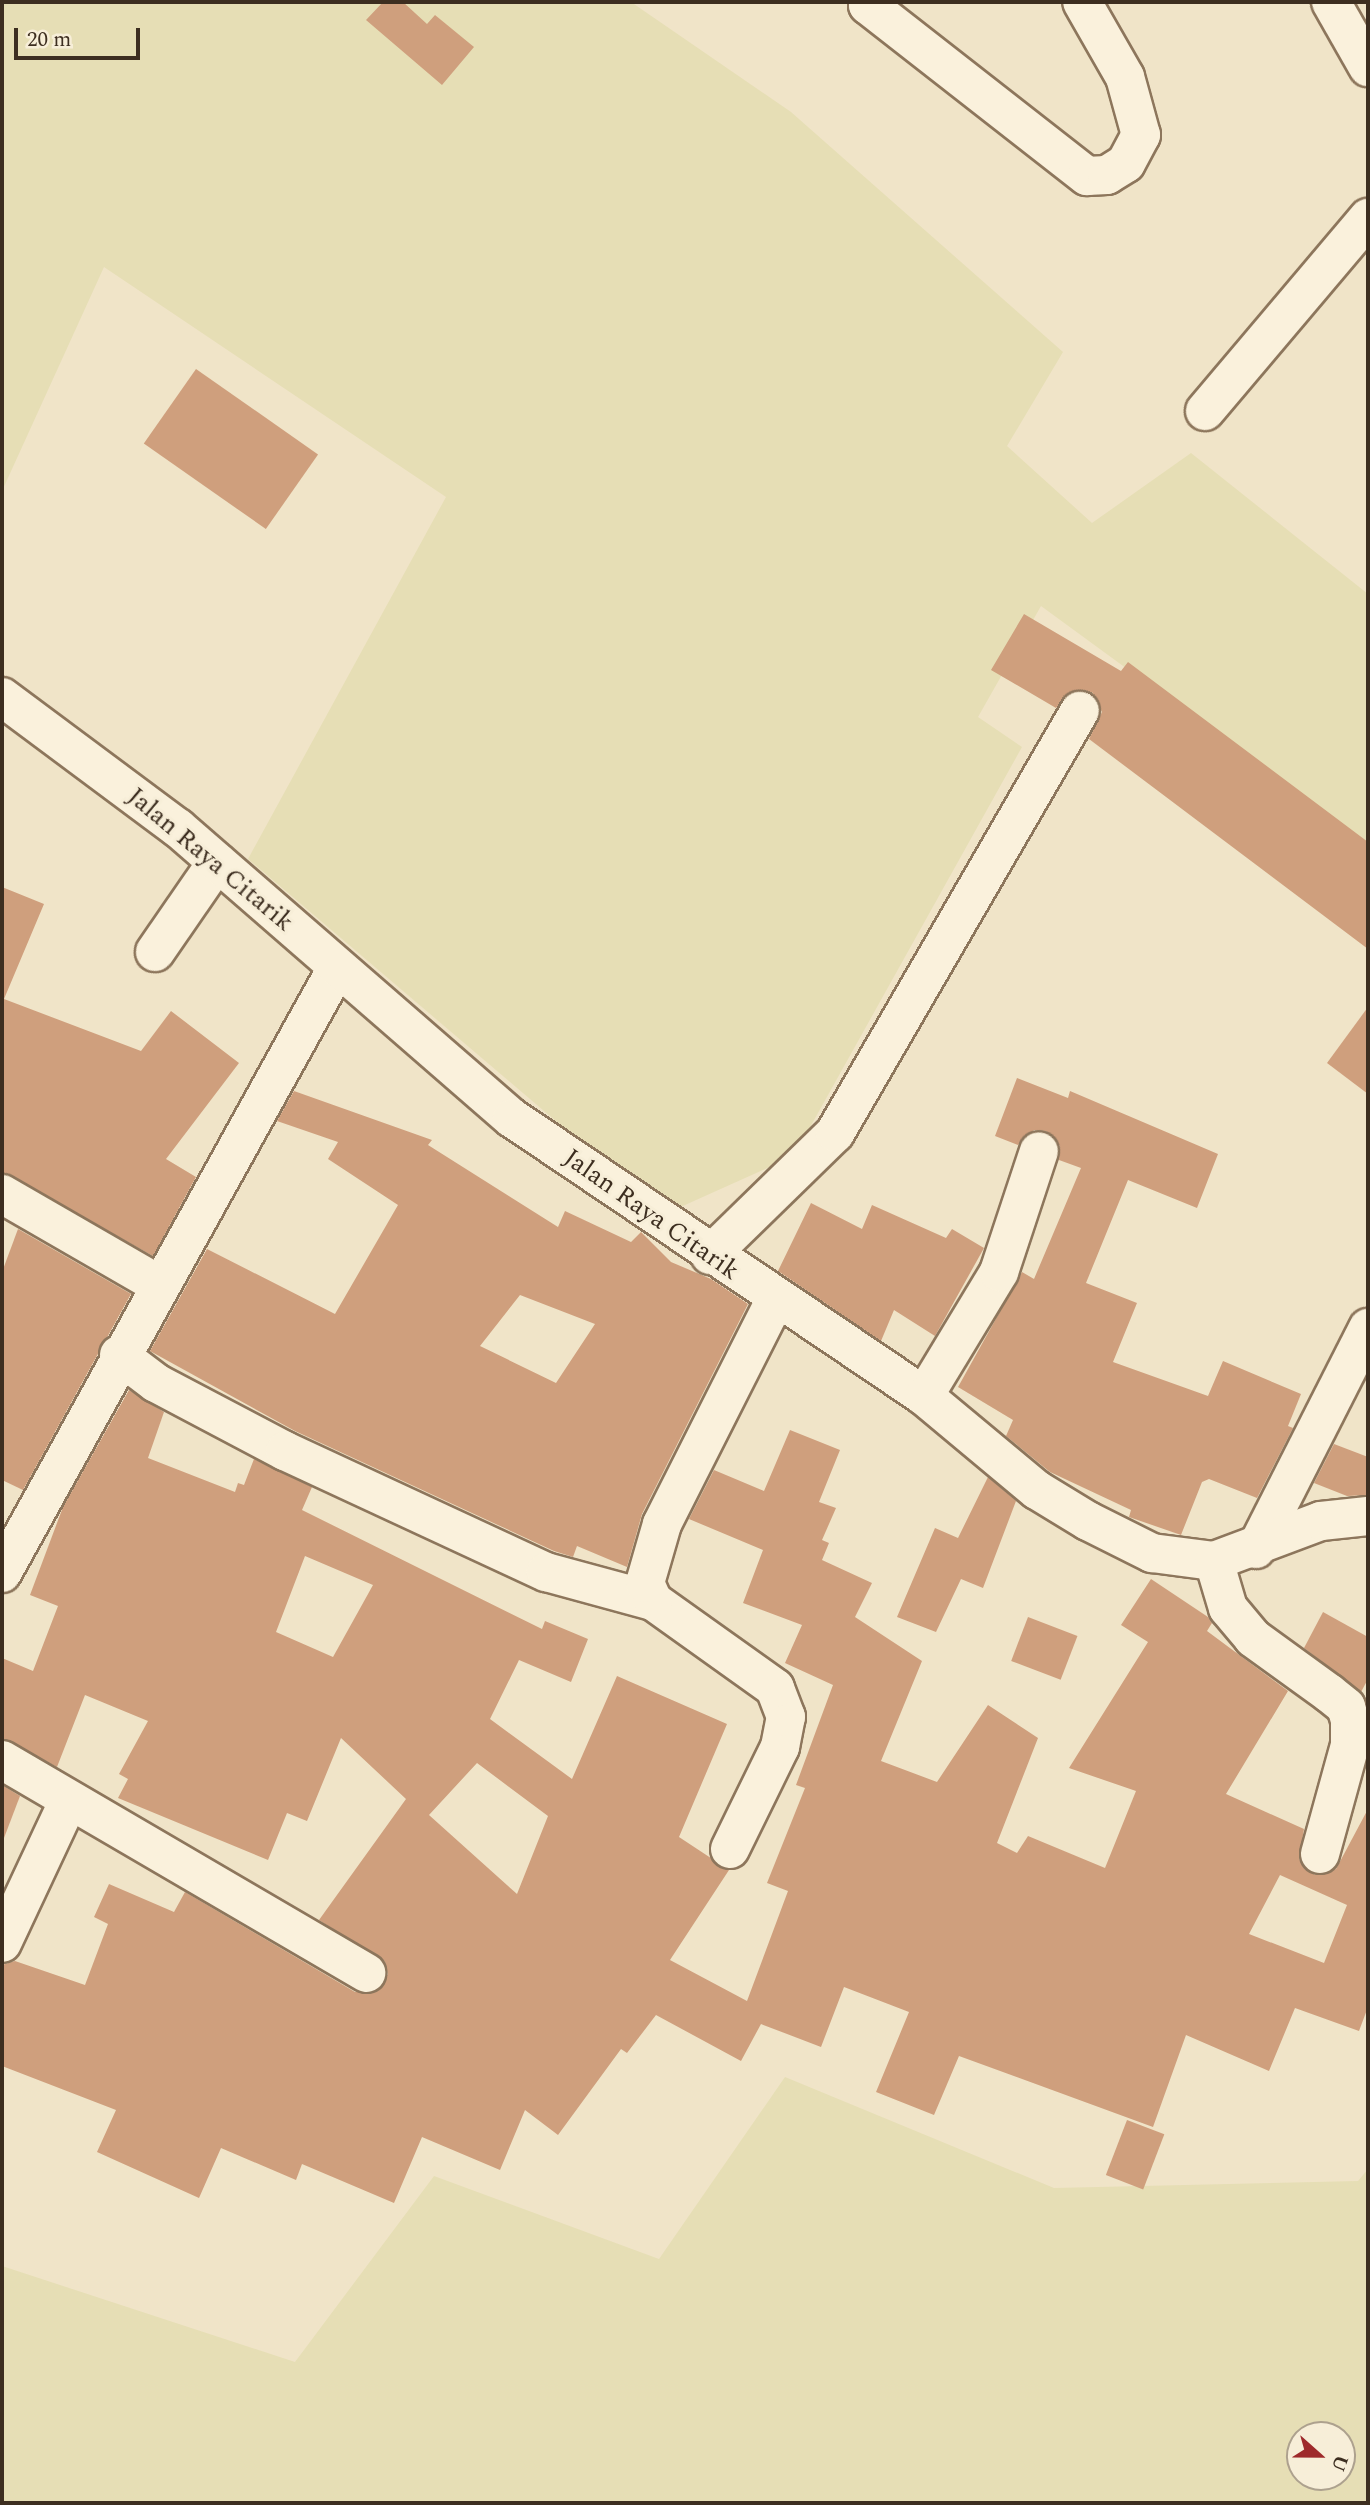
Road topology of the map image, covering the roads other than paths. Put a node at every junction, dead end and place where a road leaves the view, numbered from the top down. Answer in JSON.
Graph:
{"nodes":[{"id":1,"x":1082,"y":2,"type":"edge"},
{"id":2,"x":1331,"y":2,"type":"edge"},
{"id":3,"x":868,"y":3,"type":"edge"},
{"id":4,"x":1368,"y":67,"type":"edge"},
{"id":5,"x":1368,"y":218,"type":"edge"},
{"id":6,"x":1205,"y":411,"type":"dead end"},
{"id":7,"x":2,"y":696,"type":"edge"},
{"id":8,"x":1080,"y":711,"type":"dead end"},
{"id":9,"x":217,"y":862,"type":"junction"},
{"id":10,"x":155,"y":952,"type":"dead end"},
{"id":11,"x":337,"y":968,"type":"junction"},
{"id":12,"x":1038,"y":1151,"type":"dead end"},
{"id":13,"x":2,"y":1194,"type":"edge"},
{"id":14,"x":710,"y":1255,"type":"junction"},
{"id":15,"x":158,"y":1284,"type":"junction"},
{"id":16,"x":775,"y":1300,"type":"junction"},
{"id":17,"x":1368,"y":1328,"type":"edge"},
{"id":18,"x":119,"y":1355,"type":"junction"},
{"id":19,"x":924,"y":1396,"type":"junction"},
{"id":20,"x":1368,"y":1516,"type":"edge"},
{"id":21,"x":1256,"y":1549,"type":"junction"},
{"id":22,"x":1214,"y":1561,"type":"junction"},
{"id":23,"x":2,"y":1573,"type":"edge"},
{"id":24,"x":653,"y":1601,"type":"junction"},
{"id":25,"x":2,"y":1760,"type":"edge"},
{"id":26,"x":68,"y":1802,"type":"junction"},
{"id":27,"x":730,"y":1849,"type":"dead end"},
{"id":28,"x":1320,"y":1854,"type":"dead end"},
{"id":29,"x":2,"y":1943,"type":"edge"},
{"id":30,"x":366,"y":1973,"type":"dead end"}],
"edges":[{"from":1,"to":3,"type":"street"},
{"from":2,"to":4,"type":"street"},
{"from":5,"to":6,"type":"street"},
{"from":7,"to":9,"type":"street","name":"Jalan Raya Citarik"},
{"from":8,"to":14,"type":"street"},
{"from":9,"to":10,"type":"street"},
{"from":9,"to":11,"type":"street","name":"Jalan Raya Citarik"},
{"from":11,"to":14,"type":"street","name":"Jalan Raya Citarik"},
{"from":11,"to":15,"type":"street"},
{"from":12,"to":19,"type":"street"},
{"from":13,"to":15,"type":"street"},
{"from":14,"to":16,"type":"street","name":"Jalan Raya Citarik"},
{"from":15,"to":18,"type":"street"},
{"from":16,"to":19,"type":"street","name":"Jalan Raya Citarik"},
{"from":16,"to":24,"type":"street"},
{"from":17,"to":21,"type":"street"},
{"from":18,"to":23,"type":"street"},
{"from":18,"to":24,"type":"street"},
{"from":19,"to":22,"type":"street","name":"Jalan Raya Citarik"},
{"from":20,"to":21,"type":"street","name":"Jalan Raya Citarik"},
{"from":21,"to":22,"type":"street","name":"Jalan Raya Citarik"},
{"from":22,"to":28,"type":"street"},
{"from":24,"to":27,"type":"street"},
{"from":25,"to":26,"type":"street"},
{"from":26,"to":29,"type":"street"},
{"from":26,"to":30,"type":"street"}]}
